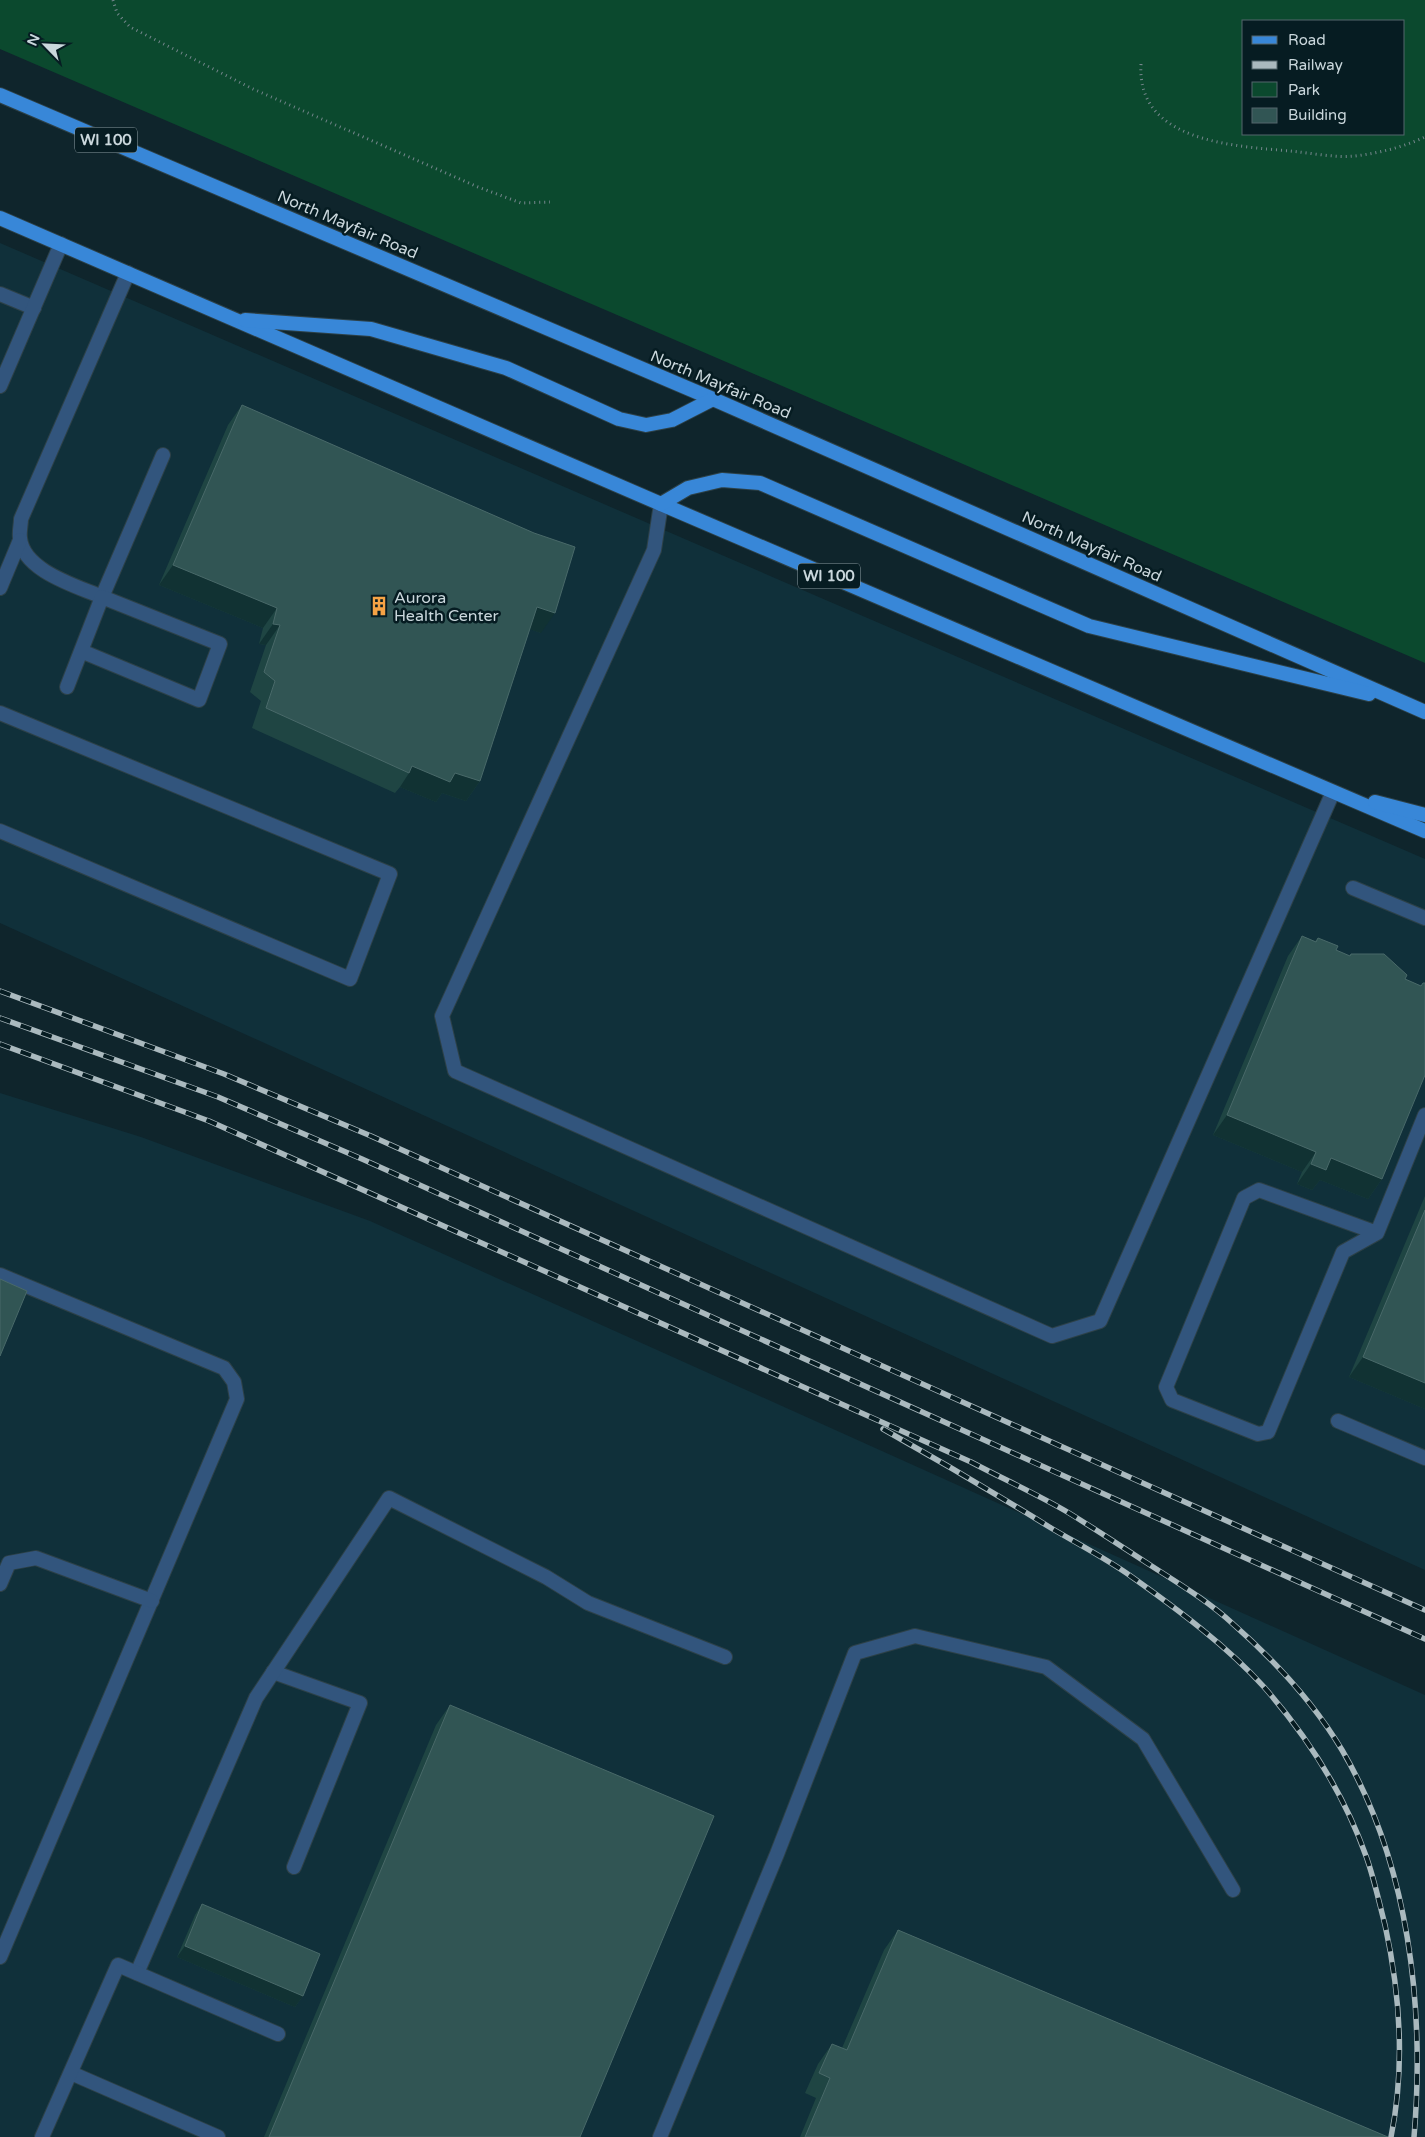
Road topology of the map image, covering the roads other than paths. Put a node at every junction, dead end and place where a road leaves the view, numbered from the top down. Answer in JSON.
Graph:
{"nodes":[{"id":1,"x":0,"y":95,"type":"edge"},
{"id":2,"x":0,"y":218,"type":"edge"},
{"id":3,"x":61,"y":244,"type":"junction"},
{"id":4,"x":128,"y":273,"type":"junction"},
{"id":5,"x":0,"y":294,"type":"edge"},
{"id":6,"x":34,"y":308,"type":"junction"},
{"id":7,"x":234,"y":319,"type":"junction"},
{"id":8,"x":0,"y":386,"type":"edge"},
{"id":9,"x":713,"y":399,"type":"junction"},
{"id":10,"x":163,"y":455,"type":"dead end"},
{"id":11,"x":661,"y":504,"type":"junction"},
{"id":12,"x":20,"y":540,"type":"junction"},
{"id":13,"x":0,"y":588,"type":"edge"},
{"id":14,"x":102,"y":597,"type":"junction"},
{"id":15,"x":81,"y":651,"type":"junction"},
{"id":16,"x":67,"y":687,"type":"dead end"},
{"id":17,"x":1406,"y":703,"type":"junction"},
{"id":18,"x":1425,"y":712,"type":"edge"},
{"id":19,"x":0,"y":713,"type":"edge"},
{"id":20,"x":1333,"y":792,"type":"junction"},
{"id":21,"x":1425,"y":815,"type":"edge"},
{"id":22,"x":0,"y":830,"type":"edge"},
{"id":23,"x":1425,"y":831,"type":"edge"},
{"id":24,"x":1353,"y":888,"type":"dead end"},
{"id":25,"x":1425,"y":918,"type":"edge"},
{"id":26,"x":1425,"y":1114,"type":"edge"},
{"id":27,"x":1377,"y":1233,"type":"junction"},
{"id":28,"x":0,"y":1275,"type":"edge"},
{"id":29,"x":1338,"y":1421,"type":"dead end"},
{"id":30,"x":1425,"y":1458,"type":"edge"},
{"id":31,"x":0,"y":1584,"type":"edge"},
{"id":32,"x":152,"y":1600,"type":"junction"},
{"id":33,"x":726,"y":1657,"type":"dead end"},
{"id":34,"x":273,"y":1672,"type":"junction"},
{"id":35,"x":294,"y":1867,"type":"dead end"},
{"id":36,"x":1234,"y":1890,"type":"dead end"},
{"id":37,"x":0,"y":1957,"type":"edge"},
{"id":38,"x":137,"y":1973,"type":"junction"},
{"id":39,"x":278,"y":2034,"type":"dead end"},
{"id":40,"x":71,"y":2073,"type":"junction"},
{"id":41,"x":42,"y":2137,"type":"edge"},
{"id":42,"x":218,"y":2137,"type":"edge"},
{"id":43,"x":660,"y":2137,"type":"edge"}],
"edges":[{"from":1,"to":9,"type":"main road","name":"North Mayfair Road","number":"WI 100"},
{"from":2,"to":3,"type":"main road","number":"WI 100"},
{"from":3,"to":4,"type":"main road","number":"WI 100"},
{"from":3,"to":6,"type":"lane"},
{"from":4,"to":7,"type":"main road","number":"WI 100"},
{"from":4,"to":12,"type":"lane"},
{"from":5,"to":6,"type":"lane"},
{"from":6,"to":8,"type":"lane"},
{"from":7,"to":9,"type":"main road"},
{"from":7,"to":11,"type":"main road","number":"WI 100"},
{"from":9,"to":17,"type":"main road","name":"North Mayfair Road","number":"WI 100"},
{"from":10,"to":14,"type":"lane"},
{"from":11,"to":17,"type":"main road"},
{"from":11,"to":20,"type":"main road","number":"WI 100"},
{"from":11,"to":20,"type":"lane"},
{"from":12,"to":13,"type":"lane"},
{"from":12,"to":14,"type":"lane"},
{"from":14,"to":15,"type":"lane"},
{"from":14,"to":15,"type":"lane"},
{"from":15,"to":16,"type":"lane"},
{"from":17,"to":18,"type":"main road","name":"North Mayfair Road","number":"WI 100"},
{"from":19,"to":22,"type":"lane"},
{"from":20,"to":21,"type":"main road"},
{"from":20,"to":23,"type":"main road","number":"WI 100"},
{"from":24,"to":25,"type":"lane"},
{"from":26,"to":27,"type":"lane"},
{"from":27,"to":27,"type":"lane"},
{"from":28,"to":32,"type":"lane"},
{"from":29,"to":30,"type":"lane"},
{"from":31,"to":32,"type":"lane"},
{"from":32,"to":37,"type":"lane"},
{"from":33,"to":34,"type":"lane"},
{"from":34,"to":35,"type":"lane"},
{"from":34,"to":38,"type":"lane"},
{"from":36,"to":43,"type":"lane"},
{"from":38,"to":39,"type":"lane"},
{"from":38,"to":40,"type":"lane"},
{"from":40,"to":41,"type":"lane"},
{"from":40,"to":42,"type":"lane"}]}
